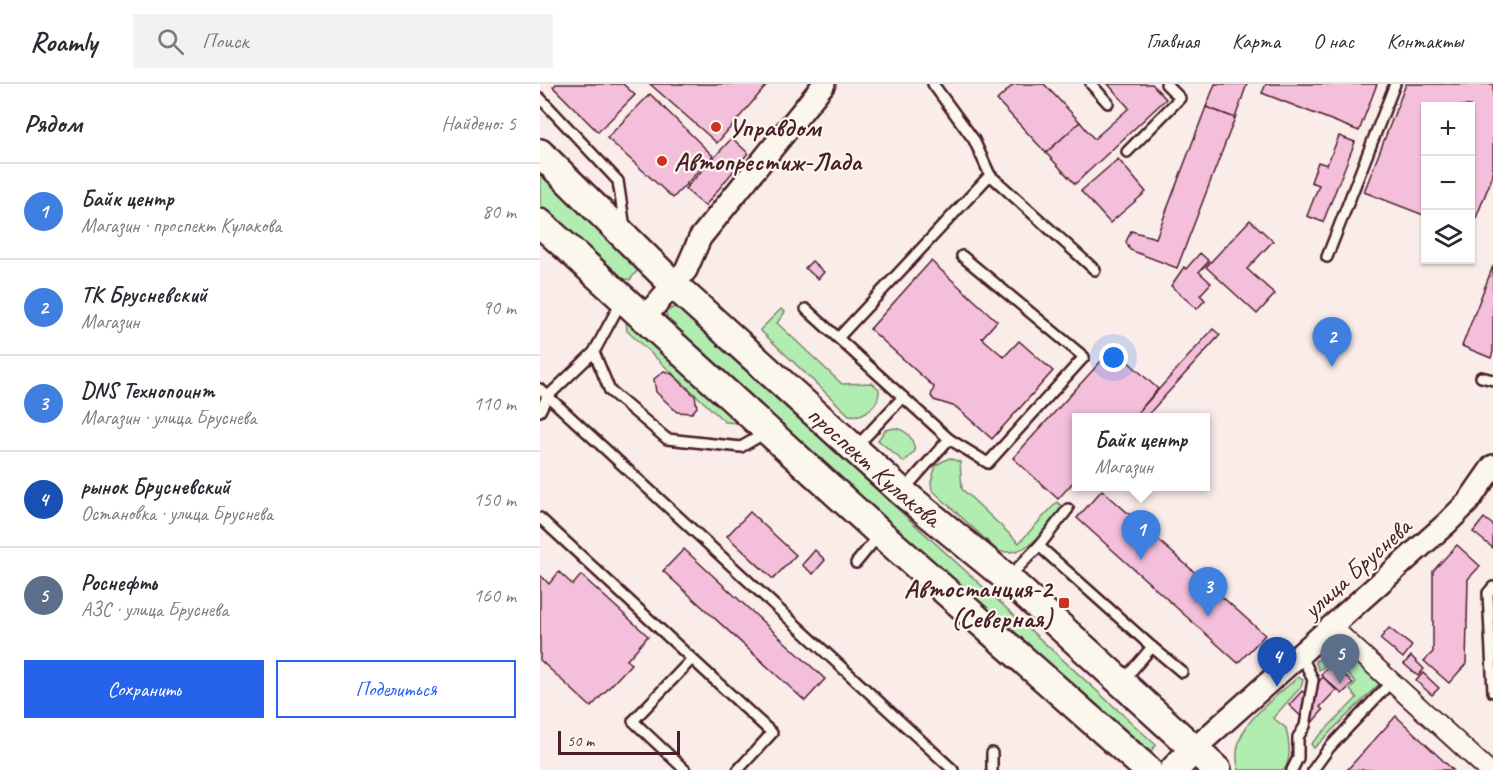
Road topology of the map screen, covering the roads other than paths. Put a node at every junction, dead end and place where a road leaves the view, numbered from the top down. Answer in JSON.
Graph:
{"nodes":[{"id":1,"x":824,"y":84,"type":"edge"},
{"id":2,"x":933,"y":84,"type":"edge"},
{"id":3,"x":1091,"y":84,"type":"edge"},
{"id":4,"x":1166,"y":84,"type":"edge"},
{"id":5,"x":1395,"y":84,"type":"edge"},
{"id":6,"x":540,"y":98,"type":"edge"},
{"id":7,"x":1108,"y":103,"type":"dead end"},
{"id":8,"x":1127,"y":152,"type":"dead end"},
{"id":9,"x":540,"y":153,"type":"edge"},
{"id":10,"x":990,"y":175,"type":"junction"},
{"id":11,"x":540,"y":223,"type":"edge"},
{"id":12,"x":626,"y":239,"type":"junction"},
{"id":13,"x":962,"y":256,"type":"dead end"},
{"id":14,"x":1327,"y":256,"type":"dead end"},
{"id":15,"x":1095,"y":270,"type":"dead end"},
{"id":16,"x":674,"y":285,"type":"junction"},
{"id":17,"x":623,"y":297,"type":"junction"},
{"id":18,"x":806,"y":309,"type":"dead end"},
{"id":19,"x":645,"y":317,"type":"junction"},
{"id":20,"x":838,"y":338,"type":"junction"},
{"id":21,"x":594,"y":352,"type":"junction"},
{"id":22,"x":1481,"y":377,"type":"dead end"},
{"id":23,"x":1493,"y":380,"type":"edge"},
{"id":24,"x":540,"y":389,"type":"edge"},
{"id":25,"x":547,"y":397,"type":"junction"},
{"id":26,"x":903,"y":397,"type":"junction"},
{"id":27,"x":540,"y":411,"type":"edge"},
{"id":28,"x":769,"y":432,"type":"junction"},
{"id":29,"x":949,"y":439,"type":"junction"},
{"id":30,"x":854,"y":449,"type":"junction"},
{"id":31,"x":1493,"y":466,"type":"edge"},
{"id":32,"x":902,"y":492,"type":"junction"},
{"id":33,"x":1068,"y":509,"type":"dead end"},
{"id":34,"x":540,"y":518,"type":"edge"},
{"id":35,"x":881,"y":534,"type":"junction"},
{"id":36,"x":1040,"y":546,"type":"junction"},
{"id":37,"x":856,"y":563,"type":"dead end"},
{"id":38,"x":1008,"y":579,"type":"junction"},
{"id":39,"x":1493,"y":587,"type":"edge"},
{"id":40,"x":1332,"y":627,"type":"junction"},
{"id":41,"x":1152,"y":647,"type":"junction"},
{"id":42,"x":1301,"y":654,"type":"junction"},
{"id":43,"x":692,"y":659,"type":"junction"},
{"id":44,"x":1182,"y":672,"type":"dead end"},
{"id":45,"x":1392,"y":681,"type":"junction"},
{"id":46,"x":1121,"y":682,"type":"junction"},
{"id":47,"x":1493,"y":692,"type":"edge"},
{"id":48,"x":1194,"y":749,"type":"junction"},
{"id":49,"x":992,"y":753,"type":"dead end"},
{"id":50,"x":685,"y":770,"type":"edge"},
{"id":51,"x":738,"y":770,"type":"edge"},
{"id":52,"x":953,"y":770,"type":"edge"},
{"id":53,"x":992,"y":770,"type":"edge"},
{"id":54,"x":1148,"y":770,"type":"edge"},
{"id":55,"x":1174,"y":770,"type":"edge"},
{"id":56,"x":1217,"y":770,"type":"edge"},
{"id":57,"x":1292,"y":770,"type":"edge"},
{"id":58,"x":1313,"y":770,"type":"edge"},
{"id":59,"x":1488,"y":770,"type":"edge"}],
"edges":[{"from":1,"to":16,"type":"street"},
{"from":2,"to":10,"type":"lane"},
{"from":3,"to":7,"type":"lane"},
{"from":4,"to":8,"type":"lane"},
{"from":5,"to":14,"type":"lane"},
{"from":6,"to":12,"type":"lane"},
{"from":9,"to":12,"type":"main road","name":"проспект Кулакова"},
{"from":10,"to":15,"type":"lane"},
{"from":10,"to":20,"type":"lane"},
{"from":11,"to":17,"type":"main road","name":"проспект Кулакова"},
{"from":12,"to":16,"type":"main road","name":"проспект Кулакова"},
{"from":13,"to":29,"type":"lane"},
{"from":16,"to":19,"type":"street"},
{"from":16,"to":30,"type":"main road","name":"проспект Кулакова"},
{"from":17,"to":19,"type":"main road","name":"проспект Кулакова"},
{"from":17,"to":21,"type":"lane"},
{"from":18,"to":20,"type":"lane"},
{"from":19,"to":28,"type":"main road","name":"проспект Кулакова"},
{"from":20,"to":26,"type":"lane"},
{"from":21,"to":25,"type":"lane"},
{"from":21,"to":28,"type":"lane"},
{"from":22,"to":23,"type":"lane"},
{"from":24,"to":25,"type":"lane"},
{"from":25,"to":27,"type":"lane"},
{"from":25,"to":52,"type":"lane"},
{"from":26,"to":29,"type":"lane"},
{"from":26,"to":30,"type":"lane"},
{"from":28,"to":35,"type":"main road","name":"проспект Кулакова"},
{"from":29,"to":32,"type":"lane"},
{"from":30,"to":32,"type":"main road","name":"проспект Кулакова"},
{"from":31,"to":40,"type":"street","name":"улица Бруснева"},
{"from":32,"to":38,"type":"main road","name":"проспект Кулакова"},
{"from":33,"to":36,"type":"lane"},
{"from":34,"to":43,"type":"lane"},
{"from":35,"to":37,"type":"lane"},
{"from":35,"to":54,"type":"main road","name":"проспект Кулакова"},
{"from":36,"to":38,"type":"lane"},
{"from":36,"to":41,"type":"lane"},
{"from":38,"to":46,"type":"main road","name":"проспект Кулакова"},
{"from":39,"to":47,"type":"lane"},
{"from":40,"to":42,"type":"street","name":"улица Бруснева"},
{"from":40,"to":45,"type":"street"},
{"from":41,"to":44,"type":"lane"},
{"from":41,"to":46,"type":"lane"},
{"from":42,"to":48,"type":"street","name":"улица Бруснева"},
{"from":42,"to":57,"type":"lane"},
{"from":43,"to":50,"type":"lane"},
{"from":43,"to":51,"type":"lane"},
{"from":45,"to":58,"type":"lane"},
{"from":45,"to":59,"type":"street"},
{"from":46,"to":48,"type":"main road","name":"проспект Кулакова"},
{"from":48,"to":55,"type":"main road"},
{"from":48,"to":56,"type":"main road","name":"проспект Кулакова"},
{"from":49,"to":53,"type":"lane"}]}
